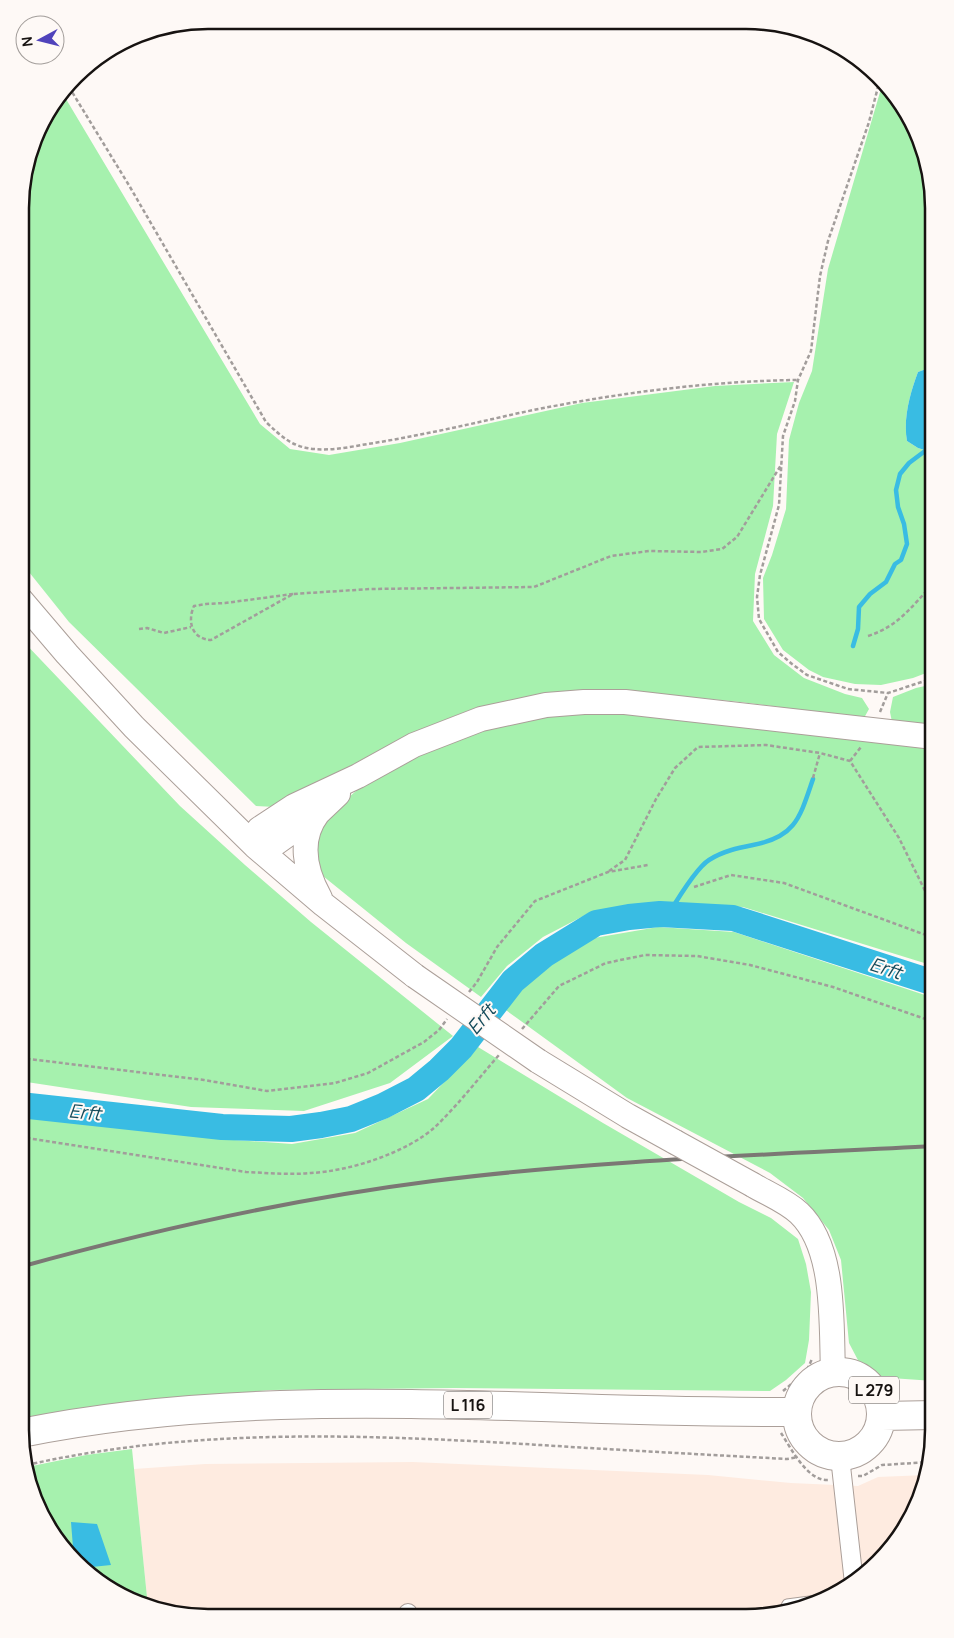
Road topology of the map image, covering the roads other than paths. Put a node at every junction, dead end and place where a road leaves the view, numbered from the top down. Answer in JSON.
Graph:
{"nodes":[{"id":1,"x":29,"y":609,"type":"edge"},
{"id":2,"x":925,"y":737,"type":"edge"},
{"id":3,"x":358,"y":776,"type":"junction"},
{"id":4,"x":318,"y":813,"type":"junction"},
{"id":5,"x":255,"y":846,"type":"junction"},
{"id":6,"x":323,"y":904,"type":"junction"},
{"id":7,"x":823,"y":1364,"type":"junction"},
{"id":8,"x":788,"y":1412,"type":"junction"},
{"id":9,"x":925,"y":1415,"type":"edge"},
{"id":10,"x":882,"y":1416,"type":"junction"},
{"id":11,"x":29,"y":1430,"type":"edge"},
{"id":12,"x":840,"y":1457,"type":"junction"},
{"id":13,"x":853,"y":1574,"type":"edge"}],
"edges":[{"from":1,"to":5,"type":"main road"},
{"from":2,"to":3,"type":"main road"},
{"from":3,"to":4,"type":"main road"},
{"from":3,"to":5,"type":"main road"},
{"from":4,"to":5,"type":"main road"},
{"from":4,"to":6,"type":"main road"},
{"from":5,"to":6,"type":"main road","number":"L 279"},
{"from":6,"to":7,"type":"main road","number":"L 279","bridge":true},
{"from":7,"to":8,"type":"main road","number":"L 279"},
{"from":7,"to":10,"type":"main road","number":"L 279"},
{"from":8,"to":11,"type":"main road","number":"L 116"},
{"from":8,"to":12,"type":"main road"},
{"from":9,"to":10,"type":"main road","number":"L 279"},
{"from":10,"to":12,"type":"main road","number":"L 279"},
{"from":12,"to":13,"type":"street"}]}
